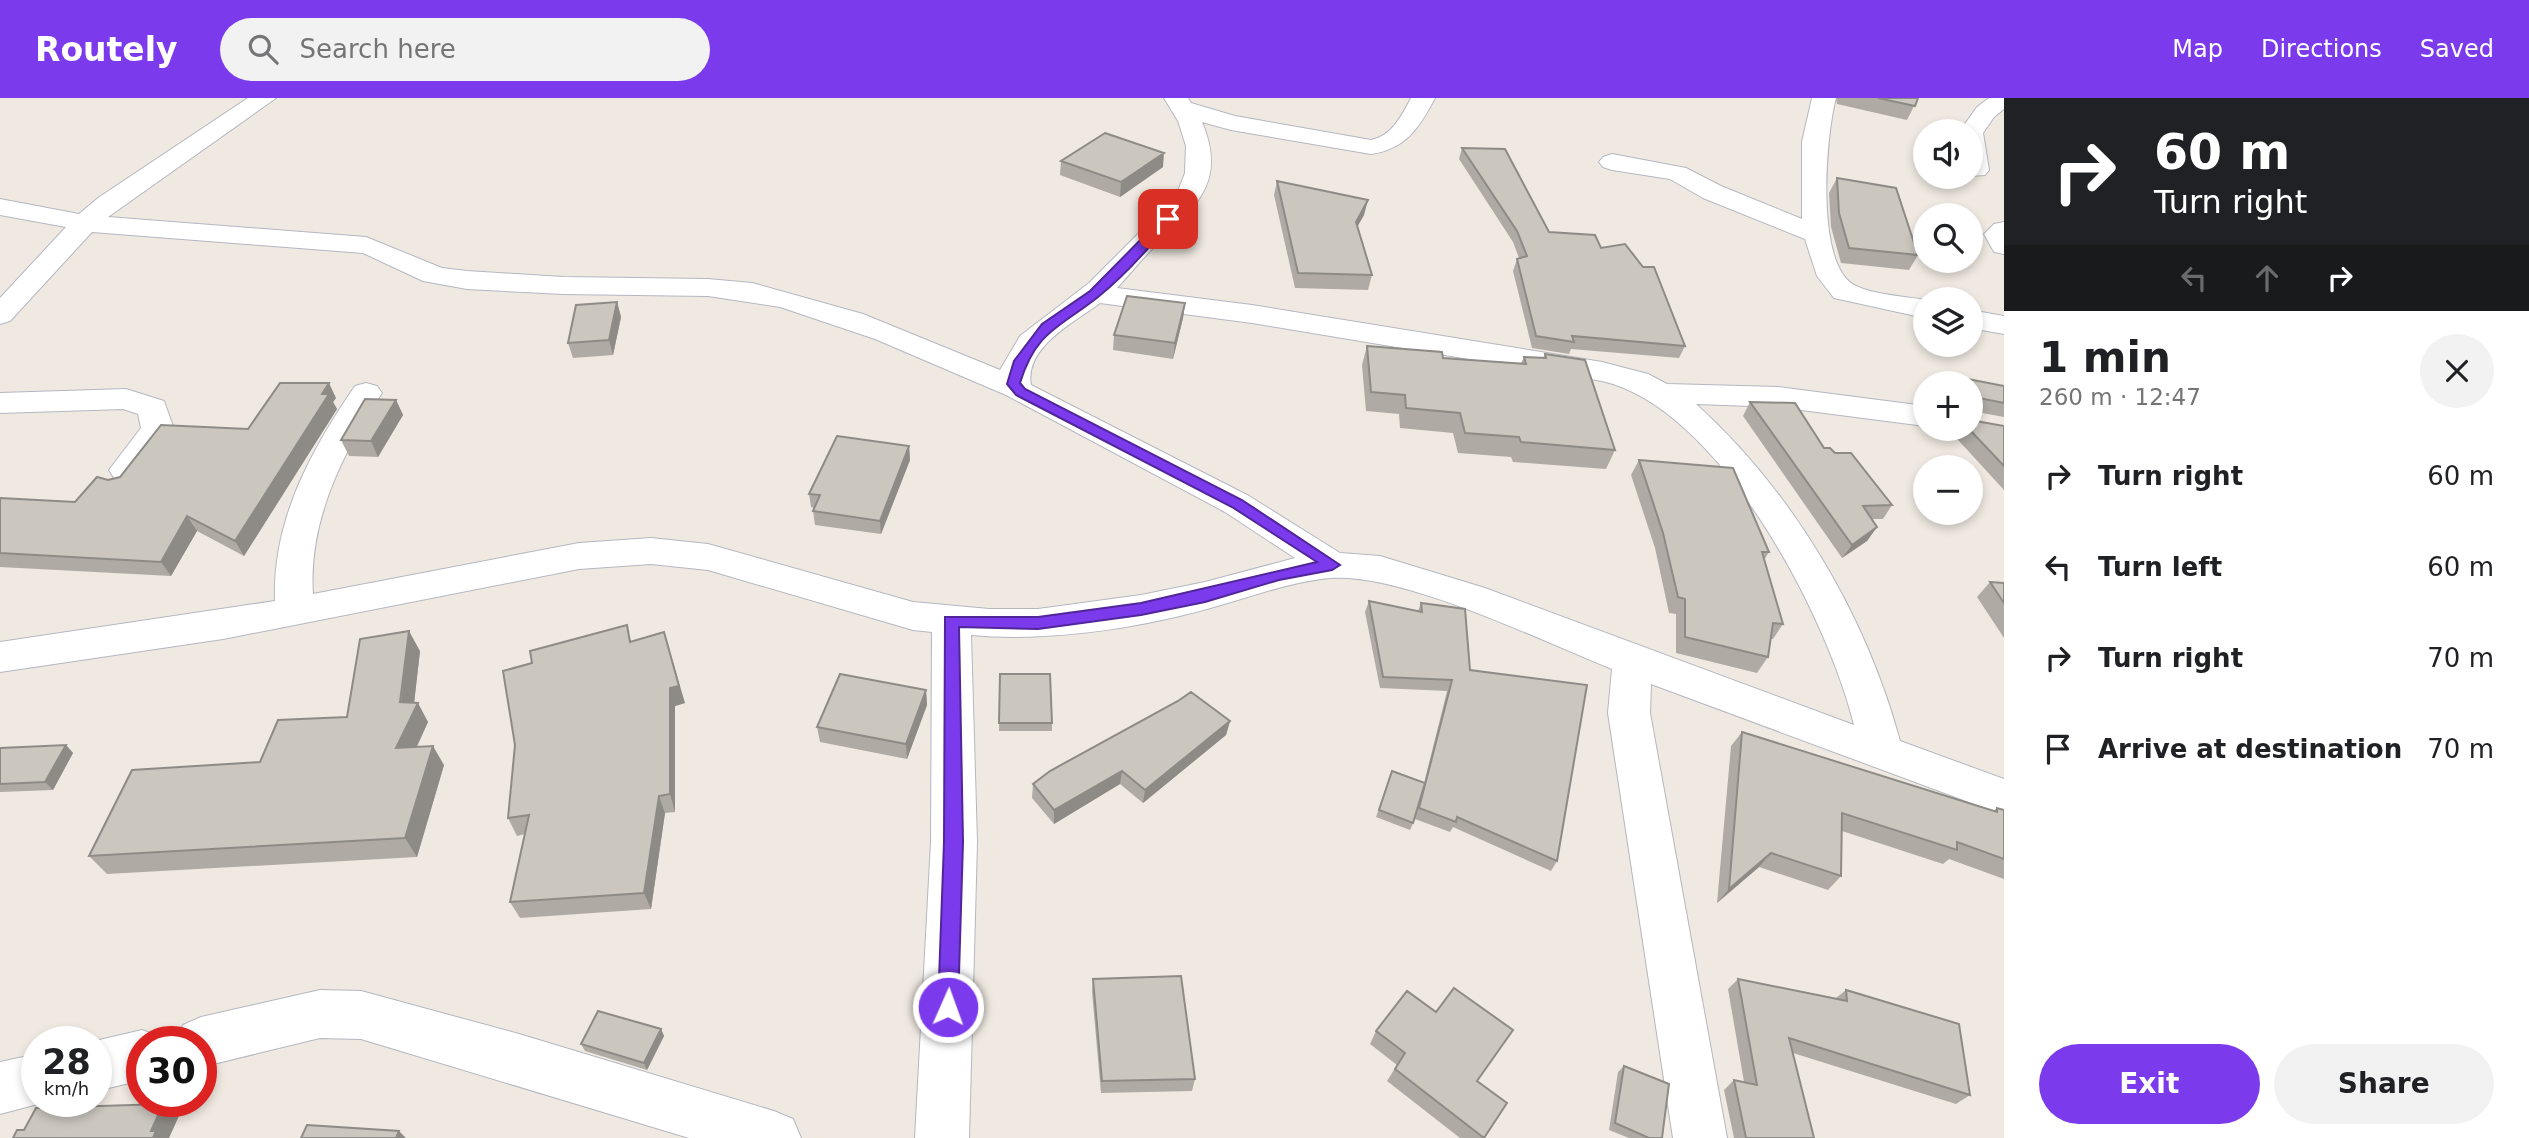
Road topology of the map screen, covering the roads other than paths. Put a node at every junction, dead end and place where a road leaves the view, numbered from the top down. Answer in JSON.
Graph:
{"nodes":[{"id":1,"x":264,"y":98,"type":"edge"},
{"id":2,"x":1423,"y":98,"type":"edge"},
{"id":3,"x":1824,"y":98,"type":"edge"},
{"id":4,"x":2004,"y":98,"type":"edge"},
{"id":5,"x":1180,"y":103,"type":"edge"},
{"id":6,"x":1980,"y":119,"type":"edge"},
{"id":7,"x":1612,"y":162,"type":"dead end"},
{"id":8,"x":0,"y":207,"type":"edge"},
{"id":9,"x":85,"y":223,"type":"junction"},
{"id":10,"x":2004,"y":230,"type":"edge"},
{"id":11,"x":1816,"y":234,"type":"junction"},
{"id":12,"x":2004,"y":246,"type":"edge"},
{"id":13,"x":1094,"y":294,"type":"junction"},
{"id":14,"x":1913,"y":307,"type":"edge"},
{"id":15,"x":0,"y":315,"type":"edge"},
{"id":16,"x":1983,"y":321,"type":"edge"},
{"id":17,"x":2004,"y":325,"type":"edge"},
{"id":18,"x":1016,"y":388,"type":"junction"},
{"id":19,"x":366,"y":393,"type":"dead end"},
{"id":20,"x":1661,"y":393,"type":"junction"},
{"id":21,"x":0,"y":403,"type":"edge"},
{"id":22,"x":1913,"y":414,"type":"edge"},
{"id":23,"x":118,"y":481,"type":"edge"},
{"id":24,"x":1332,"y":565,"type":"junction"},
{"id":25,"x":295,"y":611,"type":"junction"},
{"id":26,"x":951,"y":621,"type":"junction"},
{"id":27,"x":0,"y":657,"type":"edge"},
{"id":28,"x":1632,"y":661,"type":"junction"},
{"id":29,"x":1882,"y":753,"type":"junction"},
{"id":30,"x":2004,"y":797,"type":"edge"},
{"id":31,"x":217,"y":1038,"type":"edge"},
{"id":32,"x":21,"y":1083,"type":"edge"},
{"id":33,"x":0,"y":1088,"type":"edge"},
{"id":34,"x":774,"y":1138,"type":"edge"},
{"id":35,"x":942,"y":1138,"type":"edge"},
{"id":36,"x":1700,"y":1138,"type":"edge"}],
"edges":[{"from":1,"to":9,"type":"street"},
{"from":2,"to":5,"type":"street"},
{"from":3,"to":11,"type":"street"},
{"from":4,"to":6,"type":"street"},
{"from":5,"to":13,"type":"street"},
{"from":7,"to":11,"type":"street"},
{"from":8,"to":9,"type":"street"},
{"from":9,"to":15,"type":"street"},
{"from":9,"to":18,"type":"street"},
{"from":10,"to":12,"type":"street"},
{"from":11,"to":14,"type":"street"},
{"from":13,"to":18,"type":"street"},
{"from":13,"to":20,"type":"street"},
{"from":16,"to":17,"type":"street"},
{"from":18,"to":24,"type":"street"},
{"from":19,"to":25,"type":"street"},
{"from":20,"to":22,"type":"street"},
{"from":20,"to":29,"type":"street"},
{"from":21,"to":23,"type":"street"},
{"from":24,"to":26,"type":"street"},
{"from":24,"to":28,"type":"street"},
{"from":25,"to":26,"type":"street"},
{"from":25,"to":27,"type":"street"},
{"from":26,"to":35,"type":"street"},
{"from":28,"to":29,"type":"street"},
{"from":28,"to":36,"type":"street"},
{"from":29,"to":30,"type":"street"},
{"from":31,"to":34,"type":"street"},
{"from":32,"to":33,"type":"street"}]}
